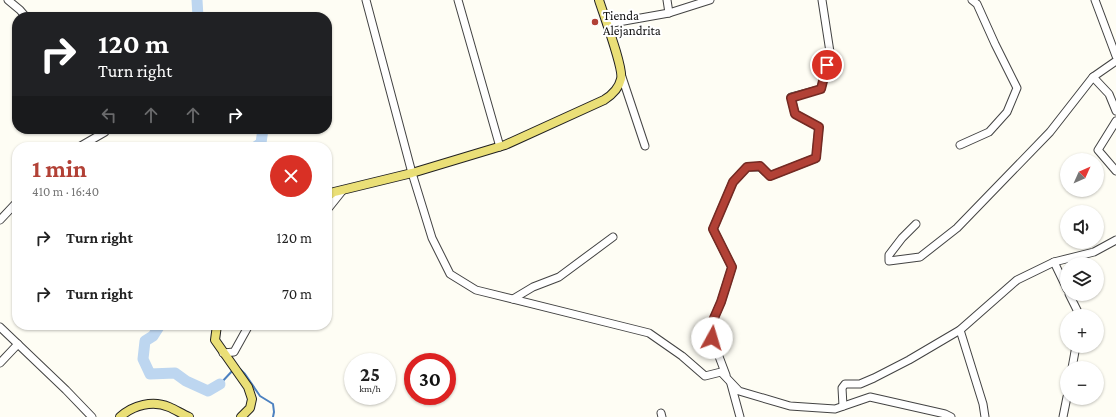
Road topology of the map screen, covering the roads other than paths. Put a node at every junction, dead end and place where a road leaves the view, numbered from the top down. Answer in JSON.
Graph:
{"nodes":[{"id":1,"x":8,"y":0,"type":"edge"},
{"id":2,"x":366,"y":0,"type":"edge"},
{"id":3,"x":458,"y":0,"type":"edge"},
{"id":4,"x":599,"y":0,"type":"edge"},
{"id":5,"x":667,"y":0,"type":"edge"},
{"id":6,"x":710,"y":0,"type":"edge"},
{"id":7,"x":822,"y":0,"type":"edge"},
{"id":8,"x":972,"y":0,"type":"edge"},
{"id":9,"x":1095,"y":0,"type":"edge"},
{"id":10,"x":22,"y":12,"type":"edge"},
{"id":11,"x":669,"y":12,"type":"junction"},
{"id":12,"x":606,"y":24,"type":"junction"},
{"id":13,"x":1116,"y":56,"type":"edge"},
{"id":14,"x":1116,"y":60,"type":"edge"},
{"id":15,"x":622,"y":77,"type":"junction"},
{"id":16,"x":1093,"y":77,"type":"junction"},
{"id":17,"x":1116,"y":111,"type":"edge"},
{"id":18,"x":1116,"y":121,"type":"edge"},
{"id":19,"x":102,"y":134,"type":"edge"},
{"id":20,"x":88,"y":142,"type":"edge"},
{"id":21,"x":960,"y":145,"type":"dead end"},
{"id":22,"x":645,"y":146,"type":"dead end"},
{"id":23,"x":500,"y":147,"type":"junction"},
{"id":24,"x":1116,"y":171,"type":"edge"},
{"id":25,"x":412,"y":173,"type":"junction"},
{"id":26,"x":343,"y":190,"type":"junction"},
{"id":27,"x":332,"y":193,"type":"edge"},
{"id":28,"x":332,"y":204,"type":"edge"},
{"id":29,"x":12,"y":207,"type":"edge"},
{"id":30,"x":0,"y":220,"type":"edge"},
{"id":31,"x":916,"y":224,"type":"dead end"},
{"id":32,"x":613,"y":237,"type":"dead end"},
{"id":33,"x":1116,"y":240,"type":"edge"},
{"id":34,"x":1054,"y":262,"type":"junction"},
{"id":35,"x":1060,"y":274,"type":"edge"},
{"id":36,"x":513,"y":299,"type":"junction"},
{"id":37,"x":0,"y":327,"type":"edge"},
{"id":38,"x":216,"y":330,"type":"edge"},
{"id":39,"x":246,"y":330,"type":"edge"},
{"id":40,"x":960,"y":330,"type":"junction"},
{"id":41,"x":18,"y":344,"type":"junction"},
{"id":42,"x":223,"y":353,"type":"junction"},
{"id":43,"x":0,"y":363,"type":"edge"},
{"id":44,"x":729,"y":380,"type":"junction"},
{"id":45,"x":1065,"y":405,"type":"edge"},
{"id":46,"x":843,"y":406,"type":"junction"},
{"id":47,"x":92,"y":417,"type":"edge"},
{"id":48,"x":120,"y":417,"type":"edge"},
{"id":49,"x":189,"y":417,"type":"edge"},
{"id":50,"x":241,"y":417,"type":"edge"},
{"id":51,"x":740,"y":417,"type":"edge"},
{"id":52,"x":951,"y":417,"type":"edge"},
{"id":53,"x":985,"y":417,"type":"edge"},
{"id":54,"x":1063,"y":417,"type":"edge"}],
"edges":[{"from":1,"to":10,"type":"street"},
{"from":2,"to":25,"type":"street"},
{"from":3,"to":23,"type":"street"},
{"from":4,"to":12,"type":"main road"},
{"from":5,"to":11,"type":"street"},
{"from":6,"to":11,"type":"street"},
{"from":7,"to":44,"type":"street"},
{"from":8,"to":21,"type":"street"},
{"from":9,"to":13,"type":"street"},
{"from":11,"to":12,"type":"street"},
{"from":12,"to":15,"type":"main road"},
{"from":14,"to":16,"type":"street"},
{"from":15,"to":22,"type":"street"},
{"from":15,"to":23,"type":"main road"},
{"from":16,"to":17,"type":"street"},
{"from":16,"to":31,"type":"street"},
{"from":18,"to":24,"type":"street"},
{"from":19,"to":20,"type":"street"},
{"from":23,"to":25,"type":"main road"},
{"from":25,"to":26,"type":"main road"},
{"from":25,"to":36,"type":"street"},
{"from":26,"to":27,"type":"main road"},
{"from":26,"to":28,"type":"street"},
{"from":29,"to":30,"type":"street"},
{"from":32,"to":36,"type":"street"},
{"from":33,"to":34,"type":"street"},
{"from":34,"to":35,"type":"street"},
{"from":34,"to":40,"type":"street"},
{"from":36,"to":44,"type":"street"},
{"from":37,"to":41,"type":"street"},
{"from":38,"to":42,"type":"main road"},
{"from":39,"to":42,"type":"street"},
{"from":40,"to":46,"type":"street"},
{"from":40,"to":53,"type":"street"},
{"from":41,"to":43,"type":"street"},
{"from":41,"to":47,"type":"street"},
{"from":42,"to":50,"type":"main road"},
{"from":44,"to":46,"type":"street"},
{"from":44,"to":51,"type":"street"},
{"from":45,"to":54,"type":"street"},
{"from":46,"to":52,"type":"street"},
{"from":48,"to":49,"type":"main road"}]}
